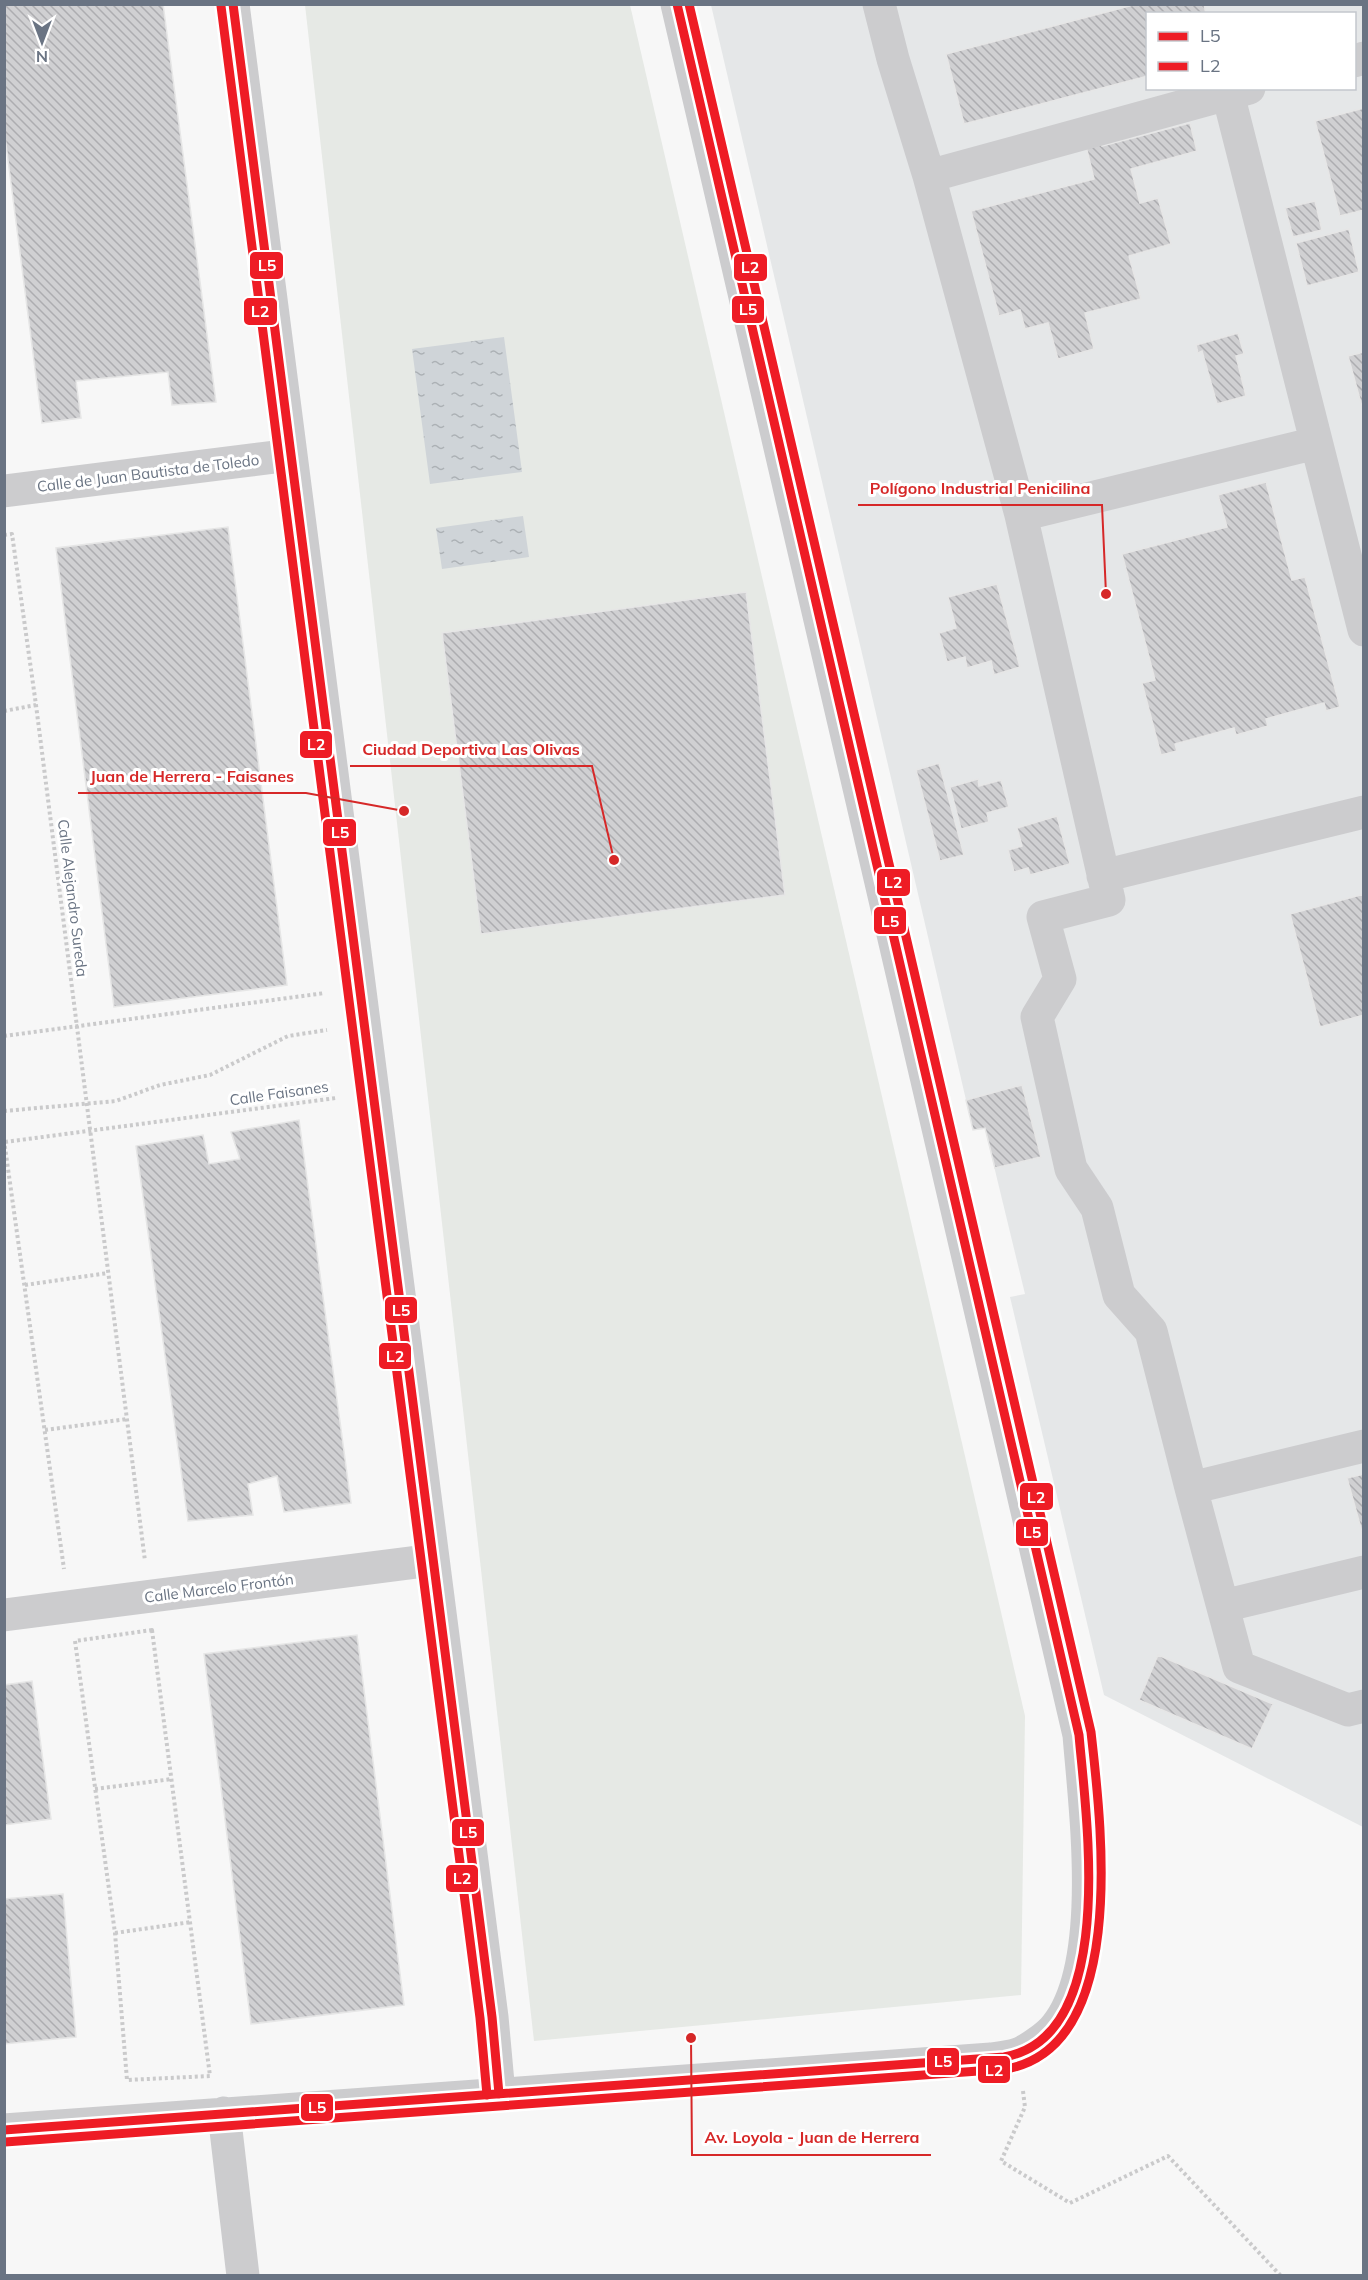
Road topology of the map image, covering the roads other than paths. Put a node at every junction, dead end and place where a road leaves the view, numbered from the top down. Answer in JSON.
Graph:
{"nodes":[{"id":1,"x":233,"y":4,"type":"edge"},
{"id":2,"x":677,"y":4,"type":"edge"},
{"id":3,"x":879,"y":4,"type":"edge"},
{"id":4,"x":1238,"y":91,"type":"edge"},
{"id":5,"x":929,"y":176,"type":"junction"},
{"id":6,"x":1316,"y":443,"type":"junction"},
{"id":7,"x":291,"y":455,"type":"junction"},
{"id":8,"x":4,"y":491,"type":"edge"},
{"id":9,"x":1021,"y":515,"type":"junction"},
{"id":10,"x":1364,"y":630,"type":"edge"},
{"id":11,"x":1364,"y":812,"type":"edge"},
{"id":12,"x":1103,"y":876,"type":"junction"},
{"id":13,"x":1364,"y":1446,"type":"edge"},
{"id":14,"x":1191,"y":1488,"type":"junction"},
{"id":15,"x":433,"y":1560,"type":"junction"},
{"id":16,"x":1364,"y":1572,"type":"edge"},
{"id":17,"x":1223,"y":1606,"type":"junction"},
{"id":18,"x":4,"y":1615,"type":"edge"},
{"id":19,"x":1364,"y":1706,"type":"edge"},
{"id":20,"x":499,"y":2094,"type":"junction"},
{"id":21,"x":224,"y":2114,"type":"junction"},
{"id":22,"x":4,"y":2130,"type":"edge"},
{"id":23,"x":243,"y":2276,"type":"edge"}],
"edges":[{"from":1,"to":7,"type":"street"},
{"from":2,"to":20,"type":"street"},
{"from":3,"to":5,"type":"street"},
{"from":4,"to":5,"type":"street"},
{"from":4,"to":6,"type":"street"},
{"from":5,"to":9,"type":"street"},
{"from":6,"to":9,"type":"street"},
{"from":6,"to":10,"type":"street"},
{"from":7,"to":8,"type":"street","name":"Calle de Juan Bautista de Toledo"},
{"from":7,"to":15,"type":"street"},
{"from":9,"to":12,"type":"street"},
{"from":11,"to":12,"type":"street"},
{"from":12,"to":14,"type":"street"},
{"from":13,"to":14,"type":"street"},
{"from":14,"to":17,"type":"street"},
{"from":15,"to":18,"type":"street","name":"Calle Marcelo Frontón"},
{"from":15,"to":20,"type":"street"},
{"from":16,"to":17,"type":"street"},
{"from":17,"to":19,"type":"street"},
{"from":20,"to":21,"type":"street"},
{"from":21,"to":22,"type":"street"},
{"from":21,"to":23,"type":"street"}]}
